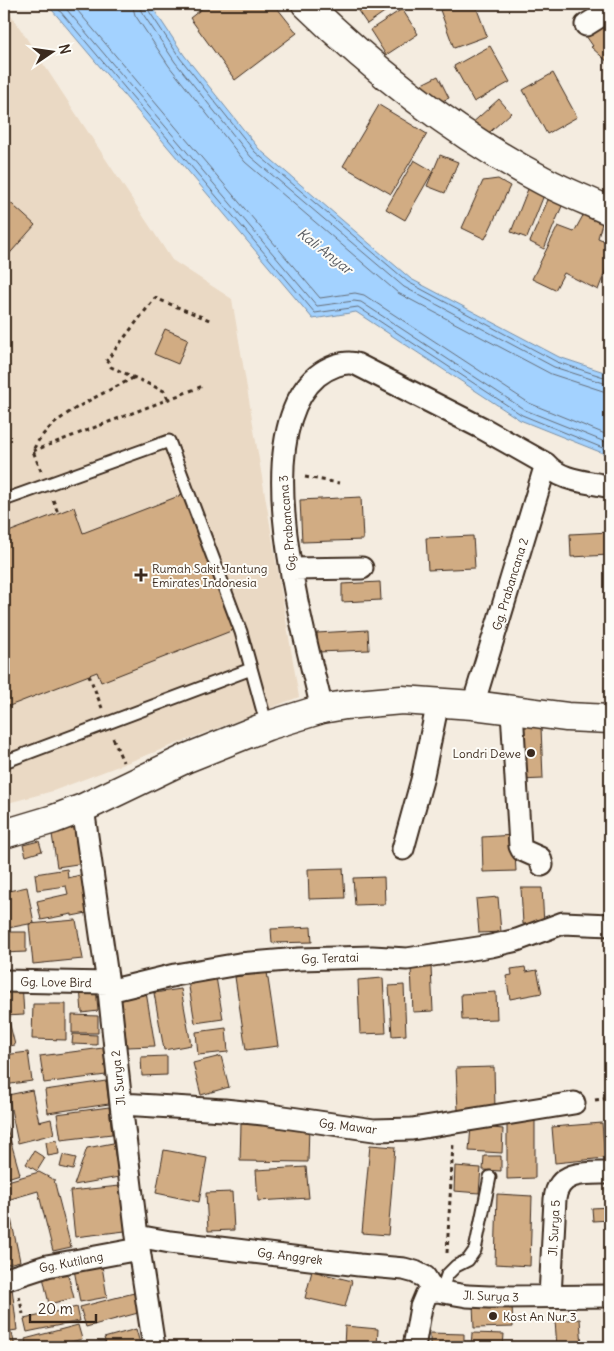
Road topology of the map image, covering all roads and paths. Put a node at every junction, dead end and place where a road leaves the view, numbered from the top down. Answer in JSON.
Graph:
{"nodes":[{"id":1,"x":306,"y":4,"type":"edge"},
{"id":2,"x":610,"y":10,"type":"edge"},
{"id":3,"x":586,"y":25,"type":"dead end"},
{"id":4,"x":610,"y":211,"type":"edge"},
{"id":5,"x":212,"y":321,"type":"dead end"},
{"id":6,"x":134,"y":377,"type":"junction"},
{"id":7,"x":203,"y":386,"type":"dead end"},
{"id":8,"x":168,"y":399,"type":"junction"},
{"id":9,"x":33,"y":451,"type":"junction"},
{"id":10,"x":546,"y":464,"type":"junction"},
{"id":11,"x":282,"y":473,"type":"junction"},
{"id":12,"x":339,"y":483,"type":"dead end"},
{"id":13,"x":46,"y":485,"type":"junction"},
{"id":14,"x":610,"y":487,"type":"edge"},
{"id":15,"x":4,"y":500,"type":"edge"},
{"id":16,"x":58,"y":513,"type":"dead end"},
{"id":17,"x":362,"y":568,"type":"dead end"},
{"id":18,"x":291,"y":569,"type":"junction"},
{"id":19,"x":251,"y":669,"type":"junction"},
{"id":20,"x":438,"y":702,"type":"junction"},
{"id":21,"x":473,"y":705,"type":"junction"},
{"id":22,"x":322,"y":709,"type":"junction"},
{"id":23,"x":512,"y":711,"type":"junction"},
{"id":24,"x":610,"y":719,"type":"edge"},
{"id":25,"x":268,"y":726,"type":"junction"},
{"id":26,"x":4,"y":762,"type":"edge"},
{"id":27,"x":84,"y":808,"type":"junction"},
{"id":28,"x":4,"y":834,"type":"edge"},
{"id":29,"x":403,"y":849,"type":"dead end"},
{"id":30,"x":542,"y":865,"type":"dead end"},
{"id":31,"x":610,"y":925,"type":"edge"},
{"id":32,"x":4,"y":981,"type":"edge"},
{"id":33,"x":109,"y":987,"type":"junction"},
{"id":34,"x":574,"y":1103,"type":"dead end"},
{"id":35,"x":121,"y":1104,"type":"junction"},
{"id":36,"x":454,"y":1122,"type":"junction"},
{"id":37,"x":610,"y":1173,"type":"edge"},
{"id":38,"x":490,"y":1177,"type":"dead end"},
{"id":39,"x":138,"y":1242,"type":"junction"},
{"id":40,"x":4,"y":1280,"type":"edge"},
{"id":41,"x":436,"y":1292,"type":"junction"},
{"id":42,"x":610,"y":1296,"type":"edge"},
{"id":43,"x":550,"y":1297,"type":"junction"},
{"id":44,"x":154,"y":1347,"type":"edge"},
{"id":45,"x":414,"y":1347,"type":"edge"}],
"edges":[{"from":1,"to":4,"type":"street"},
{"from":2,"to":3,"type":"street"},
{"from":5,"to":6,"type":"path"},
{"from":6,"to":8,"type":"path"},
{"from":6,"to":9,"type":"path"},
{"from":7,"to":8,"type":"path"},
{"from":8,"to":9,"type":"path"},
{"from":9,"to":13,"type":"path"},
{"from":10,"to":11,"type":"street","name":"Gg. Prabancana 3"},
{"from":10,"to":14,"type":"street"},
{"from":10,"to":21,"type":"street","name":"Gg. Prabancana 2"},
{"from":11,"to":12,"type":"path"},
{"from":11,"to":18,"type":"street","name":"Gg. Prabancana 3"},
{"from":13,"to":15,"type":"lane"},
{"from":13,"to":16,"type":"path"},
{"from":13,"to":19,"type":"lane"},
{"from":17,"to":18,"type":"street"},
{"from":18,"to":22,"type":"street","name":"Gg. Prabancana 3"},
{"from":19,"to":25,"type":"lane"},
{"from":19,"to":26,"type":"lane"},
{"from":20,"to":21,"type":"street"},
{"from":20,"to":22,"type":"street"},
{"from":20,"to":29,"type":"street"},
{"from":21,"to":23,"type":"street"},
{"from":22,"to":25,"type":"street"},
{"from":23,"to":24,"type":"street"},
{"from":23,"to":30,"type":"street"},
{"from":25,"to":27,"type":"street"},
{"from":27,"to":28,"type":"street"},
{"from":27,"to":33,"type":"street","name":"Jl. Surya 2"},
{"from":31,"to":33,"type":"street","name":"Gg. Teratai"},
{"from":32,"to":33,"type":"street","name":"Gg. Love Bird"},
{"from":33,"to":35,"type":"street","name":"Jl. Surya 2"},
{"from":34,"to":36,"type":"street","name":"Gg. Mawar"},
{"from":35,"to":36,"type":"street","name":"Gg. Mawar"},
{"from":35,"to":39,"type":"street","name":"Jl. Surya 2"},
{"from":36,"to":41,"type":"path"},
{"from":37,"to":43,"type":"street","name":"Jl. Surya 5"},
{"from":38,"to":41,"type":"lane"},
{"from":39,"to":40,"type":"street","name":"Gg. Kutilang"},
{"from":39,"to":41,"type":"street","name":"Gg. Anggrek"},
{"from":39,"to":44,"type":"street","name":"Jl. Surya 2"},
{"from":41,"to":43,"type":"street","name":"Jl. Surya 3"},
{"from":41,"to":45,"type":"street"},
{"from":42,"to":43,"type":"street","name":"Jl. Surya 3"}]}
